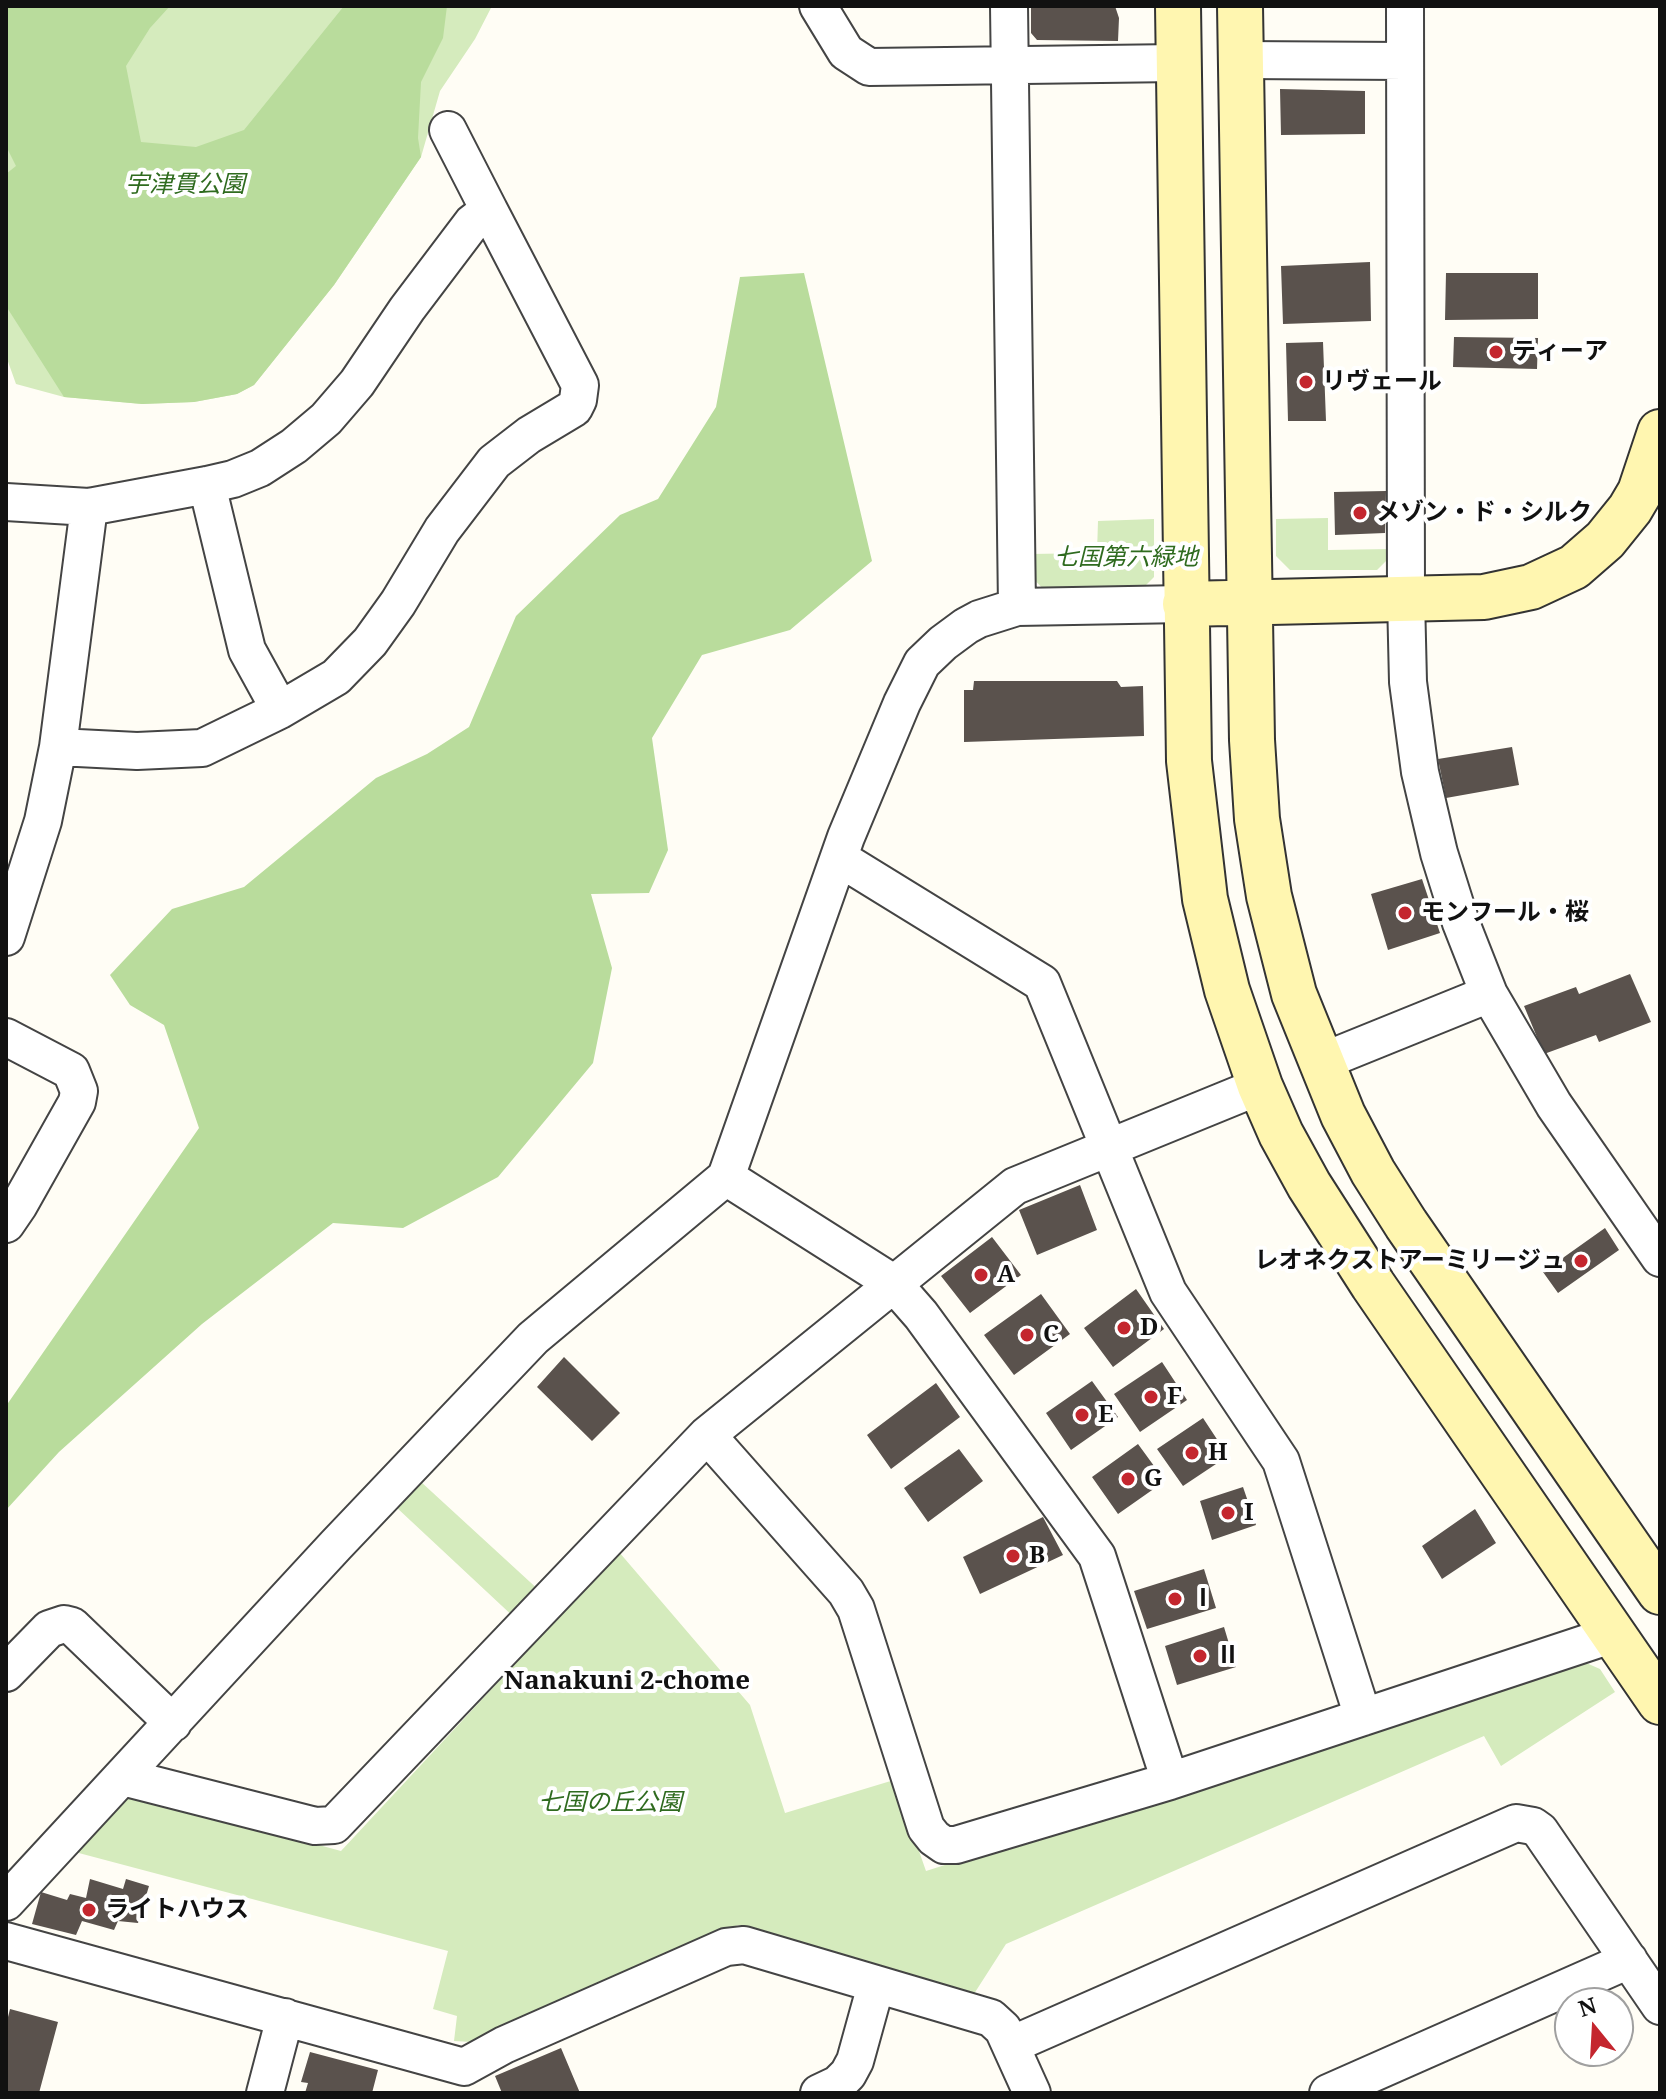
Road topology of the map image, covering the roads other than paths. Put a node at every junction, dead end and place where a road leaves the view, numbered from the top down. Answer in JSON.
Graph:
{"nodes":[{"id":1,"x":818,"y":6,"type":"edge"},
{"id":2,"x":1009,"y":6,"type":"edge"},
{"id":3,"x":1178,"y":6,"type":"edge"},
{"id":4,"x":1240,"y":6,"type":"edge"},
{"id":5,"x":1405,"y":6,"type":"edge"},
{"id":6,"x":1241,"y":60,"type":"junction"},
{"id":7,"x":1404,"y":61,"type":"junction"},
{"id":8,"x":1178,"y":63,"type":"junction"},
{"id":9,"x":1009,"y":64,"type":"junction"},
{"id":10,"x":448,"y":130,"type":"dead end"},
{"id":11,"x":489,"y":210,"type":"junction"},
{"id":12,"x":1660,"y":432,"type":"edge"},
{"id":13,"x":207,"y":485,"type":"junction"},
{"id":14,"x":6,"y":502,"type":"edge"},
{"id":15,"x":89,"y":507,"type":"junction"},
{"id":16,"x":1406,"y":598,"type":"junction"},
{"id":17,"x":1250,"y":602,"type":"junction"},
{"id":18,"x":1185,"y":604,"type":"junction"},
{"id":19,"x":1017,"y":607,"type":"junction"},
{"id":20,"x":280,"y":710,"type":"junction"},
{"id":21,"x":58,"y":747,"type":"junction"},
{"id":22,"x":839,"y":858,"type":"junction"},
{"id":23,"x":17,"y":866,"type":"edge"},
{"id":24,"x":6,"y":937,"type":"edge"},
{"id":25,"x":1489,"y":994,"type":"junction"},
{"id":26,"x":6,"y":1037,"type":"edge"},
{"id":27,"x":1321,"y":1062,"type":"junction"},
{"id":28,"x":1260,"y":1086,"type":"junction"},
{"id":29,"x":1108,"y":1148,"type":"junction"},
{"id":30,"x":726,"y":1177,"type":"junction"},
{"id":31,"x":6,"y":1224,"type":"edge"},
{"id":32,"x":1660,"y":1258,"type":"edge"},
{"id":33,"x":893,"y":1283,"type":"junction"},
{"id":34,"x":707,"y":1435,"type":"junction"},
{"id":35,"x":1660,"y":1592,"type":"edge"},
{"id":36,"x":1614,"y":1634,"type":"junction"},
{"id":37,"x":6,"y":1673,"type":"edge"},
{"id":38,"x":1660,"y":1702,"type":"edge"},
{"id":39,"x":1363,"y":1717,"type":"junction"},
{"id":40,"x":173,"y":1723,"type":"junction"},
{"id":41,"x":123,"y":1777,"type":"junction"},
{"id":42,"x":1170,"y":1781,"type":"junction"},
{"id":43,"x":6,"y":1902,"type":"edge"},
{"id":44,"x":6,"y":1941,"type":"edge"},
{"id":45,"x":1629,"y":1960,"type":"junction"},
{"id":46,"x":876,"y":1985,"type":"junction"},
{"id":47,"x":1660,"y":2006,"type":"edge"},
{"id":48,"x":285,"y":2017,"type":"junction"},
{"id":49,"x":1011,"y":2045,"type":"junction"},
{"id":50,"x":470,"y":2080,"type":"edge"},
{"id":51,"x":265,"y":2093,"type":"edge"},
{"id":52,"x":819,"y":2093,"type":"edge"},
{"id":53,"x":1032,"y":2093,"type":"edge"},
{"id":54,"x":1328,"y":2093,"type":"edge"}],
"edges":[{"from":1,"to":9,"type":"street"},
{"from":2,"to":9,"type":"street"},
{"from":3,"to":8,"type":"street"},
{"from":4,"to":6,"type":"street"},
{"from":5,"to":7,"type":"street"},
{"from":6,"to":7,"type":"street"},
{"from":6,"to":17,"type":"street"},
{"from":7,"to":16,"type":"street"},
{"from":8,"to":9,"type":"street"},
{"from":8,"to":18,"type":"street"},
{"from":9,"to":19,"type":"street"},
{"from":10,"to":11,"type":"street"},
{"from":11,"to":13,"type":"street"},
{"from":11,"to":20,"type":"street"},
{"from":12,"to":16,"type":"street"},
{"from":13,"to":15,"type":"street"},
{"from":13,"to":20,"type":"street"},
{"from":14,"to":15,"type":"street"},
{"from":15,"to":21,"type":"street"},
{"from":16,"to":17,"type":"street"},
{"from":16,"to":25,"type":"street"},
{"from":17,"to":18,"type":"street"},
{"from":17,"to":27,"type":"street"},
{"from":18,"to":19,"type":"street"},
{"from":18,"to":28,"type":"street"},
{"from":19,"to":22,"type":"street"},
{"from":20,"to":21,"type":"street"},
{"from":21,"to":23,"type":"street"},
{"from":22,"to":29,"type":"street"},
{"from":22,"to":30,"type":"street"},
{"from":23,"to":24,"type":"street"},
{"from":25,"to":27,"type":"street"},
{"from":25,"to":32,"type":"street"},
{"from":26,"to":31,"type":"street"},
{"from":27,"to":35,"type":"street"},
{"from":28,"to":29,"type":"street"},
{"from":28,"to":36,"type":"street"},
{"from":29,"to":33,"type":"street"},
{"from":29,"to":39,"type":"street"},
{"from":30,"to":33,"type":"street"},
{"from":30,"to":40,"type":"street"},
{"from":33,"to":34,"type":"street"},
{"from":33,"to":42,"type":"street"},
{"from":34,"to":41,"type":"street"},
{"from":34,"to":42,"type":"street"},
{"from":36,"to":38,"type":"street"},
{"from":36,"to":39,"type":"street"},
{"from":37,"to":40,"type":"street"},
{"from":39,"to":42,"type":"street"},
{"from":40,"to":41,"type":"street"},
{"from":41,"to":43,"type":"street"},
{"from":44,"to":48,"type":"street"},
{"from":45,"to":47,"type":"street"},
{"from":45,"to":49,"type":"street"},
{"from":45,"to":54,"type":"street"},
{"from":46,"to":49,"type":"street"},
{"from":46,"to":50,"type":"street"},
{"from":46,"to":52,"type":"street"},
{"from":48,"to":50,"type":"street"},
{"from":48,"to":51,"type":"street"},
{"from":49,"to":53,"type":"street"}]}
